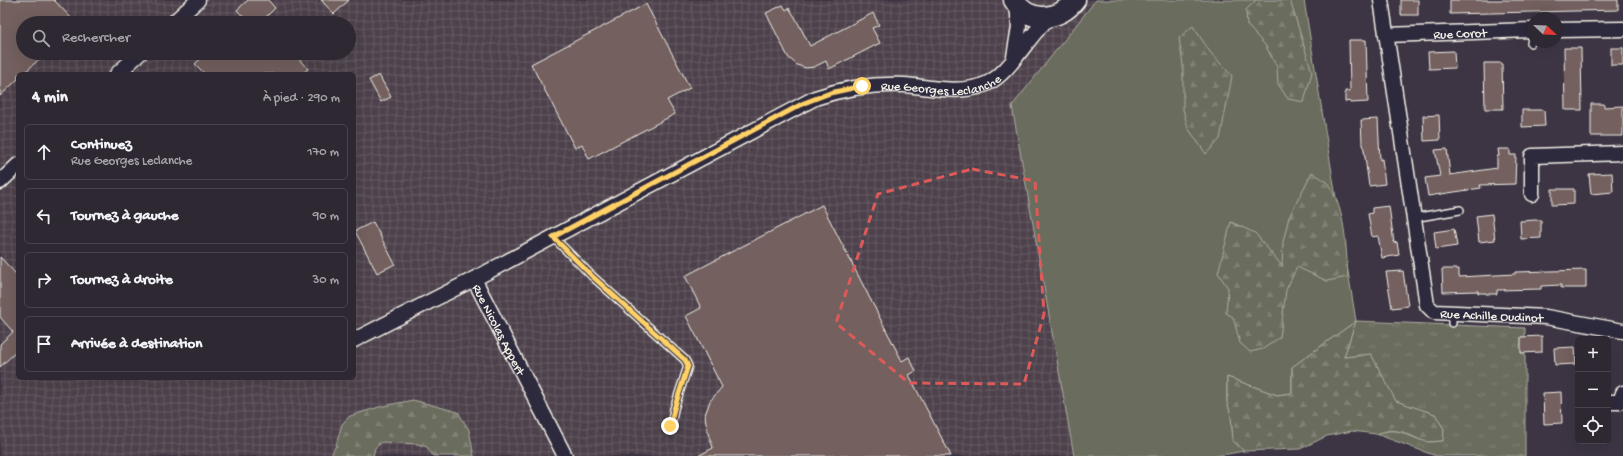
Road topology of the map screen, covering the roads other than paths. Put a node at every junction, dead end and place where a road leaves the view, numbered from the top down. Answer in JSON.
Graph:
{"nodes":[{"id":1,"x":198,"y":0,"type":"edge"},
{"id":2,"x":1075,"y":0,"type":"edge"},
{"id":3,"x":1381,"y":0,"type":"edge"},
{"id":4,"x":1016,"y":2,"type":"edge"},
{"id":5,"x":181,"y":16,"type":"edge"},
{"id":6,"x":1050,"y":17,"type":"junction"},
{"id":7,"x":1623,"y":29,"type":"edge"},
{"id":8,"x":1563,"y":30,"type":"edge"},
{"id":9,"x":1527,"y":34,"type":"edge"},
{"id":10,"x":1386,"y":35,"type":"junction"},
{"id":11,"x":1013,"y":59,"type":"junction"},
{"id":12,"x":132,"y":60,"type":"edge"},
{"id":13,"x":119,"y":72,"type":"edge"},
{"id":14,"x":1623,"y":153,"type":"edge"},
{"id":15,"x":16,"y":167,"type":"edge"},
{"id":16,"x":0,"y":182,"type":"edge"},
{"id":17,"x":1532,"y":194,"type":"dead end"},
{"id":18,"x":1460,"y":210,"type":"dead end"},
{"id":19,"x":1413,"y":218,"type":"junction"},
{"id":20,"x":553,"y":237,"type":"junction"},
{"id":21,"x":474,"y":279,"type":"junction"},
{"id":22,"x":1623,"y":331,"type":"edge"},
{"id":23,"x":356,"y":339,"type":"edge"},
{"id":24,"x":1623,"y":393,"type":"edge"},
{"id":25,"x":1611,"y":402,"type":"edge"},
{"id":26,"x":670,"y":426,"type":"dead end"},
{"id":27,"x":565,"y":456,"type":"edge"}],
"edges":[{"from":1,"to":5,"type":"street"},
{"from":2,"to":6,"type":"main road"},
{"from":3,"to":10,"type":"street","name":"Rue Achille Oudinot"},
{"from":4,"to":6,"type":"main road"},
{"from":4,"to":11,"type":"street"},
{"from":6,"to":11,"type":"street","name":"Rue Georges Leclanche"},
{"from":7,"to":8,"type":"street"},
{"from":9,"to":10,"type":"street","name":"Rue Corot"},
{"from":10,"to":19,"type":"street","name":"Rue Achille Oudinot"},
{"from":11,"to":20,"type":"street","name":"Rue Georges Leclanche"},
{"from":12,"to":13,"type":"street"},
{"from":14,"to":17,"type":"street"},
{"from":15,"to":16,"type":"street"},
{"from":18,"to":19,"type":"lane"},
{"from":19,"to":22,"type":"street","name":"Rue Achille Oudinot"},
{"from":20,"to":21,"type":"street","name":"Rue Georges Leclanche"},
{"from":20,"to":26,"type":"lane"},
{"from":21,"to":23,"type":"street","name":"Rue Nicolas Appert"},
{"from":21,"to":27,"type":"street","name":"Rue Nicolas Appert"},
{"from":24,"to":25,"type":"street"}]}
